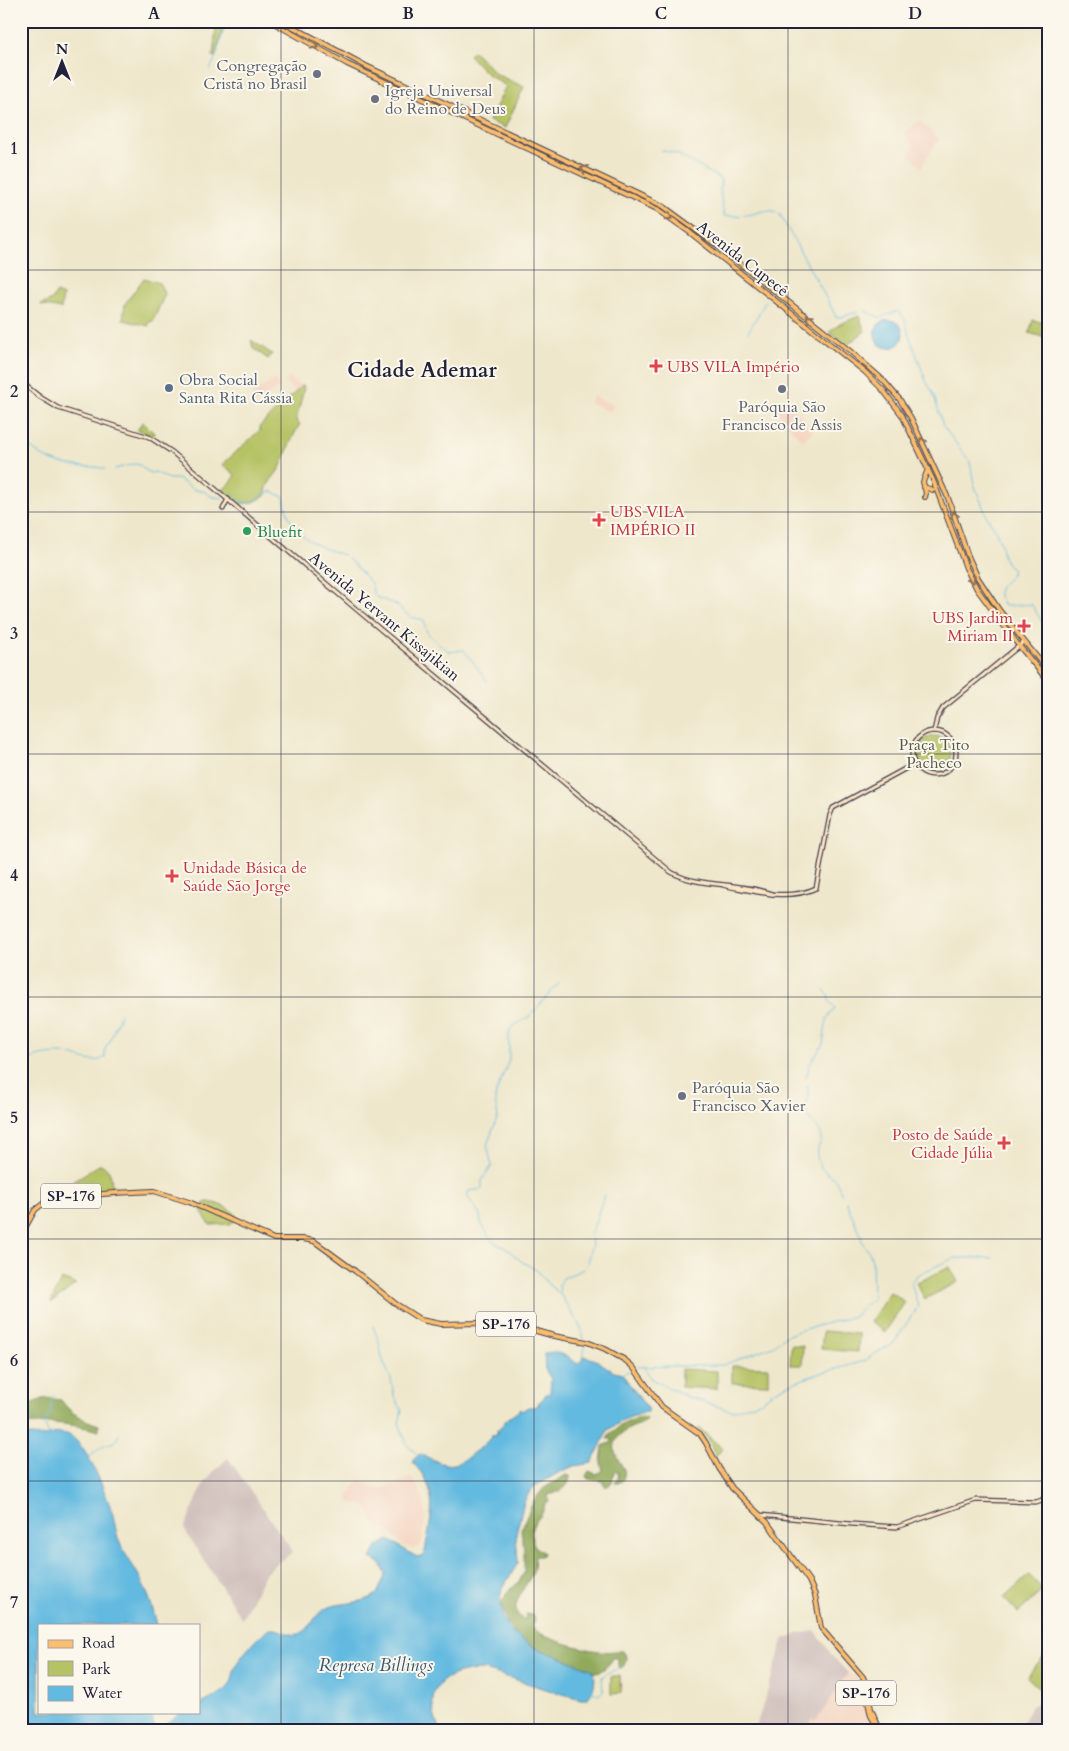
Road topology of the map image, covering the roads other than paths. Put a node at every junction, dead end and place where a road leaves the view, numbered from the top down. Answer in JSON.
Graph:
{"nodes":[{"id":1,"x":270,"y":21,"type":"edge"},
{"id":2,"x":282,"y":21,"type":"edge"},
{"id":3,"x":21,"y":382,"type":"edge"},
{"id":4,"x":928,"y":469,"type":"junction"},
{"id":5,"x":924,"y":487,"type":"junction"},
{"id":6,"x":933,"y":490,"type":"dead end"},
{"id":7,"x":925,"y":497,"type":"dead end"},
{"id":8,"x":228,"y":499,"type":"junction"},
{"id":9,"x":223,"y":509,"type":"dead end"},
{"id":10,"x":1024,"y":642,"type":"junction"},
{"id":11,"x":1019,"y":646,"type":"junction"},
{"id":12,"x":1048,"y":671,"type":"edge"},
{"id":13,"x":1048,"y":680,"type":"edge"},
{"id":14,"x":934,"y":731,"type":"junction"},
{"id":15,"x":914,"y":764,"type":"junction"},
{"id":16,"x":21,"y":1236,"type":"edge"},
{"id":17,"x":1048,"y":1493,"type":"edge"},
{"id":18,"x":760,"y":1515,"type":"junction"},
{"id":19,"x":880,"y":1730,"type":"edge"}],
"edges":[{"from":1,"to":4,"type":"main road","name":"Avenida Cupecê","one_way":true},
{"from":10,"to":2,"type":"main road","name":"Avenida Cupecê","one_way":true},
{"from":3,"to":8,"type":"main road","name":"Avenida Yervant Kissajikian"},
{"from":4,"to":5,"type":"main road"},
{"from":4,"to":11,"type":"main road","name":"Avenida Cupecê","one_way":true},
{"from":5,"to":6,"type":"main road"},
{"from":5,"to":7,"type":"main road"},
{"from":8,"to":9,"type":"main road"},
{"from":8,"to":15,"type":"main road","name":"Avenida Yervant Kissajikian"},
{"from":10,"to":11,"type":"main road"},
{"from":10,"to":12,"type":"main road","name":"Avenida Cupecê"},
{"from":11,"to":13,"type":"main road","name":"Avenida Cupecê"},
{"from":11,"to":14,"type":"main road"},
{"from":14,"to":15,"type":"main road"},
{"from":14,"to":15,"type":"main road"},
{"from":16,"to":18,"type":"main road","number":"SP-176"},
{"from":17,"to":18,"type":"main road"},
{"from":18,"to":19,"type":"main road","number":"SP-176"}]}
